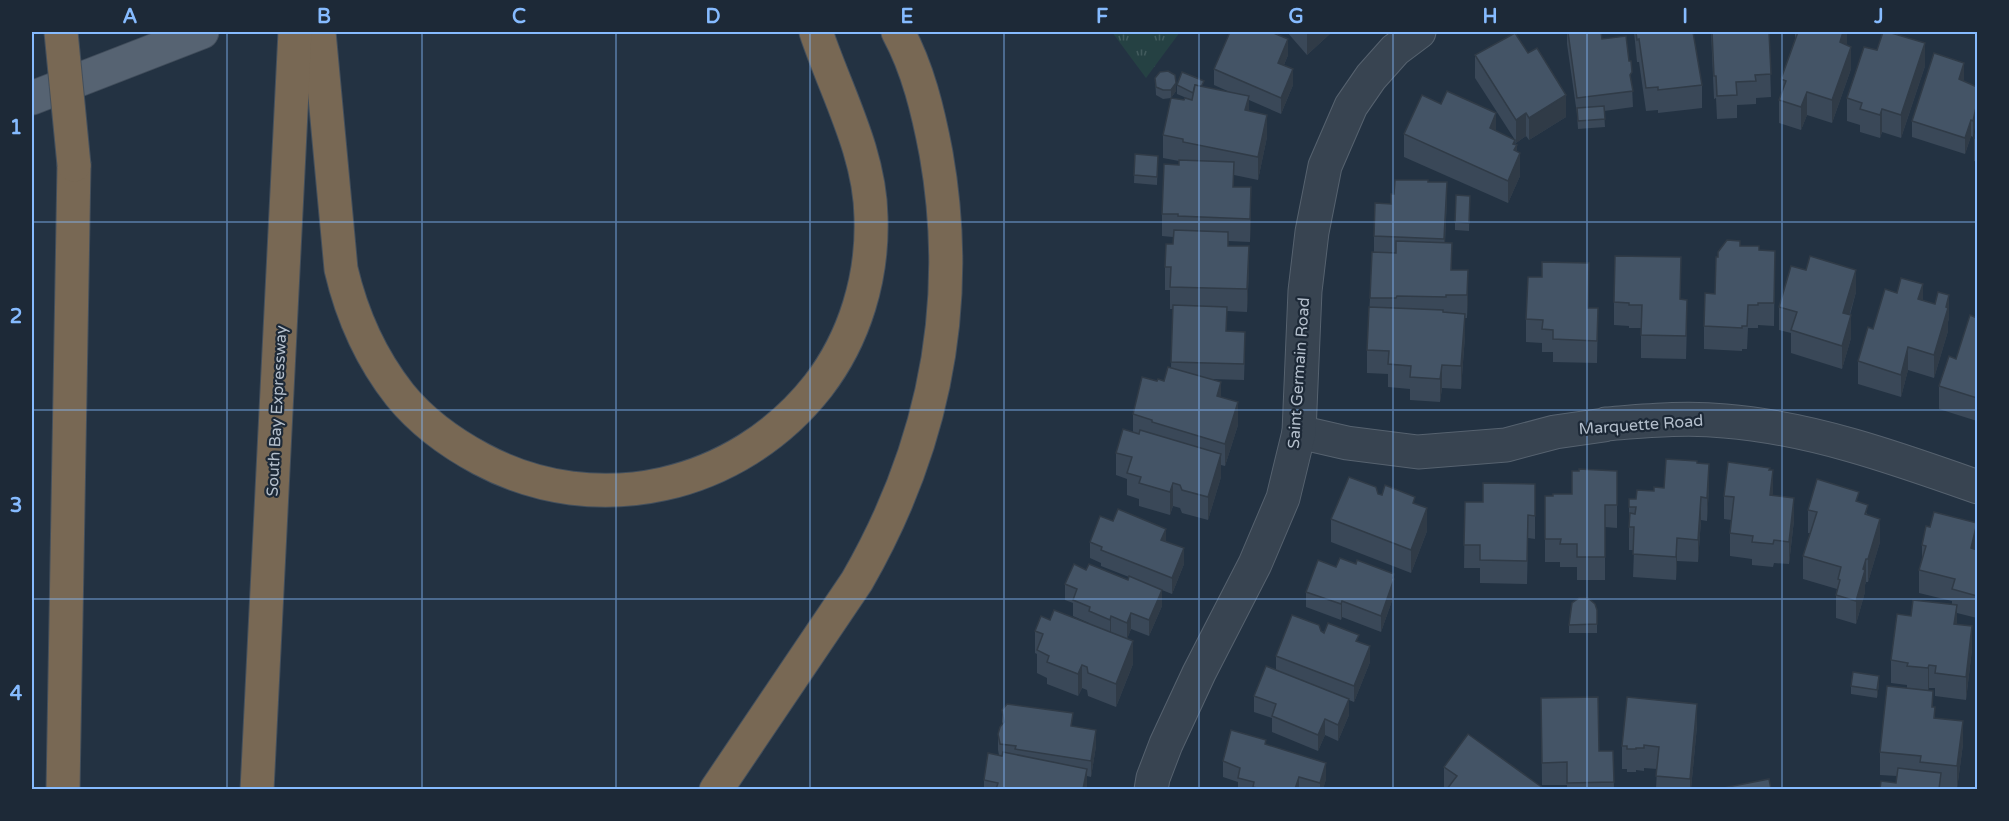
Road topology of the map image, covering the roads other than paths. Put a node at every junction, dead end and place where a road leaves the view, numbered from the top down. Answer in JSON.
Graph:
{"nodes":[{"id":1,"x":62,"y":32,"type":"edge"},
{"id":2,"x":83,"y":32,"type":"edge"},
{"id":3,"x":202,"y":32,"type":"edge"},
{"id":4,"x":295,"y":32,"type":"edge"},
{"id":5,"x":319,"y":32,"type":"edge"},
{"id":6,"x":816,"y":32,"type":"edge"},
{"id":7,"x":898,"y":32,"type":"edge"},
{"id":8,"x":1419,"y":32,"type":"edge"},
{"id":9,"x":32,"y":98,"type":"edge"},
{"id":10,"x":74,"y":165,"type":"junction"},
{"id":11,"x":1299,"y":432,"type":"junction"},
{"id":12,"x":1977,"y":487,"type":"edge"},
{"id":13,"x":63,"y":789,"type":"edge"},
{"id":14,"x":257,"y":789,"type":"edge"},
{"id":15,"x":716,"y":789,"type":"edge"},
{"id":16,"x":1151,"y":789,"type":"edge"}],
"edges":[{"from":1,"to":10,"type":"highway","bridge":true},
{"from":2,"to":10,"type":"highway","bridge":true},
{"from":3,"to":9,"type":"main road"},
{"from":4,"to":14,"type":"highway","name":"South Bay Expressway"},
{"from":5,"to":6,"type":"highway"},
{"from":7,"to":15,"type":"highway"},
{"from":8,"to":11,"type":"street","name":"Saint Germain Road"},
{"from":10,"to":13,"type":"highway"},
{"from":11,"to":12,"type":"street","name":"Marquette Road"},
{"from":11,"to":16,"type":"street","name":"Saint Germain Road"}]}
